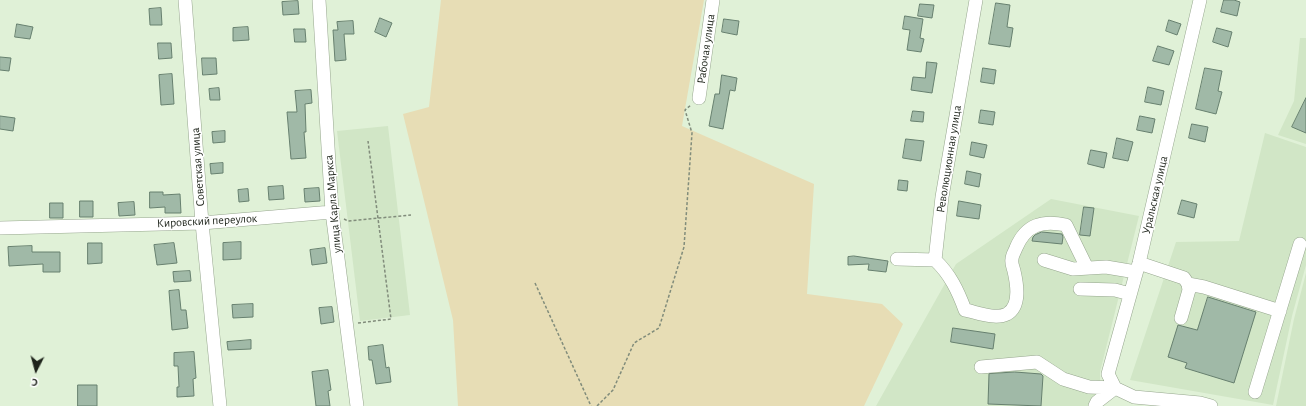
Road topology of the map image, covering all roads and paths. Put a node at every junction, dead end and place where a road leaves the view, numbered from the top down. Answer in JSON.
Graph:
{"nodes":[{"id":1,"x":185,"y":0,"type":"edge"},
{"id":2,"x":319,"y":0,"type":"edge"},
{"id":3,"x":713,"y":0,"type":"edge"},
{"id":4,"x":976,"y":0,"type":"edge"},
{"id":5,"x":1200,"y":0,"type":"edge"},
{"id":6,"x":699,"y":98,"type":"joint"},
{"id":7,"x":368,"y":141,"type":"dead end"},
{"id":8,"x":332,"y":212,"type":"junction"},
{"id":9,"x":411,"y":215,"type":"dead end"},
{"id":10,"x":378,"y":218,"type":"junction"},
{"id":11,"x":202,"y":223,"type":"junction"},
{"id":12,"x":0,"y":228,"type":"edge"},
{"id":13,"x":1300,"y":244,"type":"dead end"},
{"id":14,"x":897,"y":258,"type":"dead end"},
{"id":15,"x":935,"y":260,"type":"junction"},
{"id":16,"x":1044,"y":260,"type":"dead end"},
{"id":17,"x":1087,"y":268,"type":"junction"},
{"id":18,"x":1138,"y":268,"type":"junction"},
{"id":19,"x":535,"y":283,"type":"dead end"},
{"id":20,"x":1188,"y":284,"type":"junction"},
{"id":21,"x":1080,"y":289,"type":"dead end"},
{"id":22,"x":1130,"y":294,"type":"junction"},
{"id":23,"x":1280,"y":311,"type":"junction"},
{"id":24,"x":1181,"y":318,"type":"dead end"},
{"id":25,"x":346,"y":325,"type":"junction"},
{"id":26,"x":981,"y":367,"type":"dead end"},
{"id":27,"x":1115,"y":388,"type":"junction"},
{"id":28,"x":1255,"y":392,"type":"dead end"},
{"id":29,"x":220,"y":406,"type":"edge"},
{"id":30,"x":358,"y":406,"type":"edge"},
{"id":31,"x":591,"y":406,"type":"edge"},
{"id":32,"x":597,"y":406,"type":"edge"},
{"id":33,"x":1095,"y":406,"type":"edge"},
{"id":34,"x":1210,"y":406,"type":"edge"}],
"edges":[{"from":1,"to":11,"type":"street","name":"Советская улица"},
{"from":2,"to":8,"type":"street","name":"улица Карла Маркса"},
{"from":3,"to":6,"type":"street","name":"Рабочая улица"},
{"from":4,"to":15,"type":"street","name":"Революционная улица"},
{"from":5,"to":18,"type":"street","name":"Уральская улица"},
{"from":6,"to":32,"type":"path"},
{"from":7,"to":10,"type":"path"},
{"from":8,"to":10,"type":"path"},
{"from":8,"to":11,"type":"street","name":"Кировский переулок"},
{"from":8,"to":25,"type":"street","name":"улица Карла Маркса"},
{"from":9,"to":10,"type":"path"},
{"from":10,"to":25,"type":"path"},
{"from":11,"to":12,"type":"street","name":"Кировский переулок"},
{"from":11,"to":29,"type":"street","name":"Советская улица"},
{"from":13,"to":23,"type":"street"},
{"from":14,"to":15,"type":"street"},
{"from":15,"to":17,"type":"street"},
{"from":16,"to":17,"type":"street"},
{"from":17,"to":18,"type":"street"},
{"from":18,"to":20,"type":"street"},
{"from":18,"to":22,"type":"street","name":"Уральская улица"},
{"from":19,"to":31,"type":"path"},
{"from":20,"to":23,"type":"street"},
{"from":20,"to":24,"type":"street"},
{"from":21,"to":22,"type":"street"},
{"from":22,"to":27,"type":"street","name":"Уральская улица"},
{"from":23,"to":28,"type":"street"},
{"from":25,"to":30,"type":"street","name":"улица Карла Маркса"},
{"from":26,"to":27,"type":"street"},
{"from":27,"to":33,"type":"street"},
{"from":27,"to":34,"type":"street"}]}
